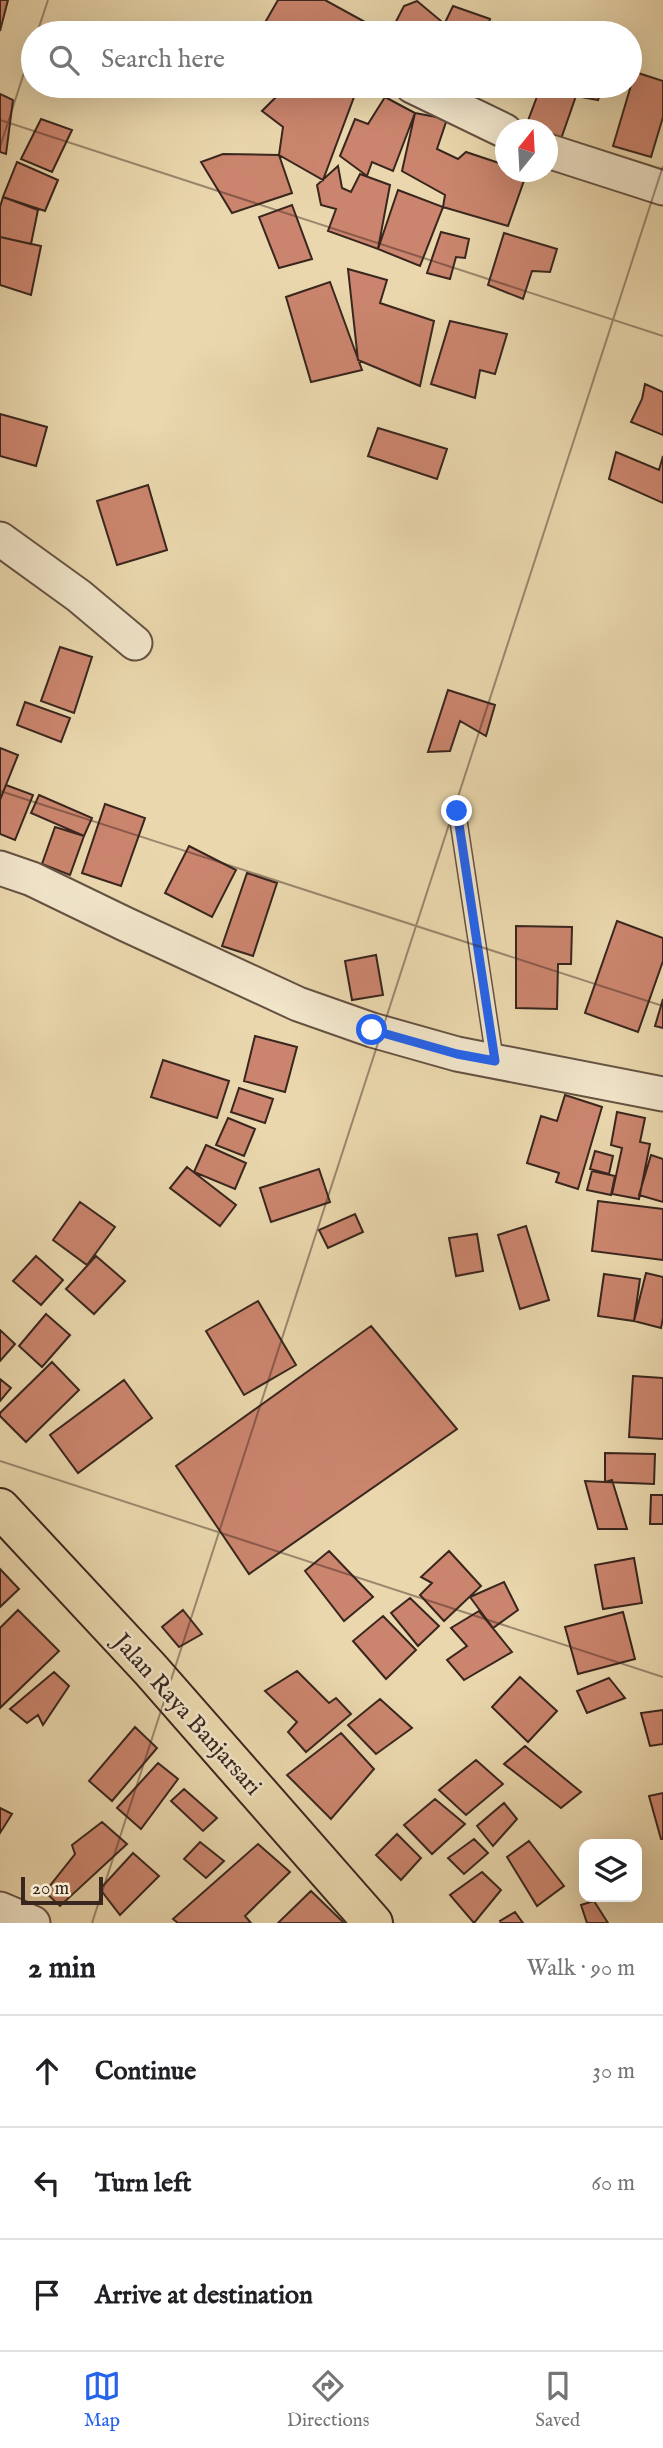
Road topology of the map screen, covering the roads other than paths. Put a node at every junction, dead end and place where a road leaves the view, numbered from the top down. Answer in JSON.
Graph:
{"nodes":[{"id":1,"x":437,"y":98,"type":"edge"},
{"id":2,"x":495,"y":126,"type":"edge"},
{"id":3,"x":558,"y":154,"type":"edge"},
{"id":4,"x":663,"y":188,"type":"edge"},
{"id":5,"x":0,"y":539,"type":"edge"},
{"id":6,"x":135,"y":643,"type":"dead end"},
{"id":7,"x":457,"y":811,"type":"dead end"},
{"id":8,"x":0,"y":868,"type":"edge"},
{"id":9,"x":495,"y":1061,"type":"junction"},
{"id":10,"x":663,"y":1094,"type":"edge"},
{"id":11,"x":0,"y":1508,"type":"edge"},
{"id":12,"x":0,"y":1909,"type":"edge"},
{"id":13,"x":33,"y":1923,"type":"edge"},
{"id":14,"x":373,"y":1923,"type":"edge"}],
"edges":[{"from":1,"to":2,"type":"street"},
{"from":3,"to":4,"type":"street"},
{"from":5,"to":6,"type":"street"},
{"from":7,"to":9,"type":"lane"},
{"from":8,"to":9,"type":"street"},
{"from":9,"to":10,"type":"street"},
{"from":11,"to":14,"type":"highway","name":"Jalan Raya Banjarsari"},
{"from":12,"to":13,"type":"street"}]}
